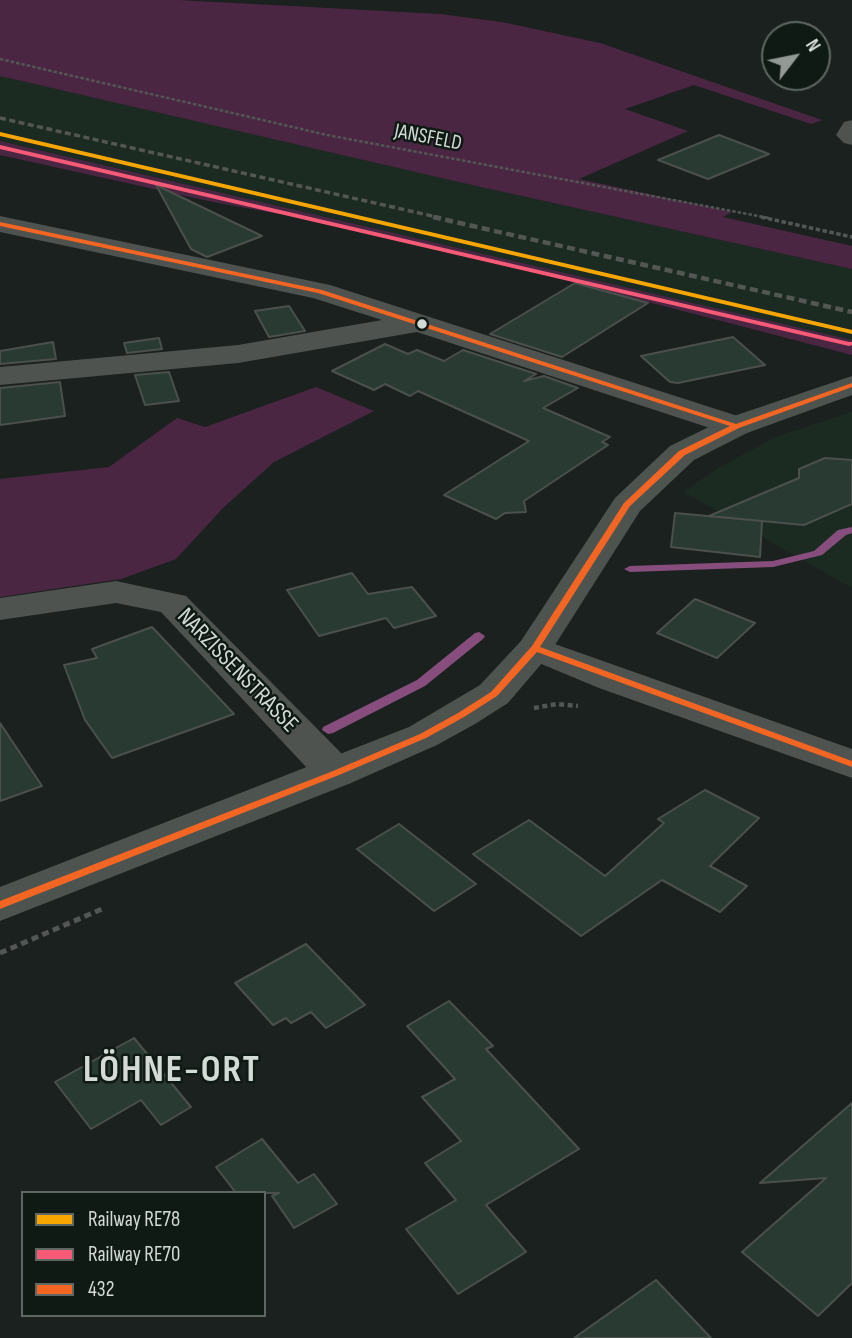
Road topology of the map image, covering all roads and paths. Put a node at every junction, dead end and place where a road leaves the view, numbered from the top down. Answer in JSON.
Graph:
{"nodes":[{"id":1,"x":0,"y":59,"type":"edge"},
{"id":2,"x":852,"y":127,"type":"edge"},
{"id":3,"x":852,"y":138,"type":"edge"},
{"id":4,"x":0,"y":224,"type":"edge"},
{"id":5,"x":852,"y":237,"type":"edge"},
{"id":6,"x":421,"y":323,"type":"junction"},
{"id":7,"x":0,"y":376,"type":"edge"},
{"id":8,"x":852,"y":385,"type":"edge"},
{"id":9,"x":736,"y":426,"type":"junction"},
{"id":10,"x":0,"y":608,"type":"edge"},
{"id":11,"x":535,"y":648,"type":"junction"},
{"id":12,"x":852,"y":764,"type":"edge"},
{"id":13,"x":336,"y":773,"type":"junction"},
{"id":14,"x":115,"y":903,"type":"dead end"},
{"id":15,"x":0,"y":905,"type":"edge"},
{"id":16,"x":0,"y":953,"type":"edge"}],
"edges":[{"from":1,"to":5,"type":"path","name":"JANSFELD"},
{"from":2,"to":3,"type":"street"},
{"from":4,"to":6,"type":"street"},
{"from":6,"to":7,"type":"street"},
{"from":6,"to":9,"type":"street"},
{"from":8,"to":9,"type":"main road"},
{"from":9,"to":11,"type":"main road"},
{"from":10,"to":13,"type":"street","name":"NARZISSENSTRASSE"},
{"from":11,"to":12,"type":"street"},
{"from":11,"to":13,"type":"main road"},
{"from":13,"to":15,"type":"main road"},
{"from":14,"to":16,"type":"path"}]}
